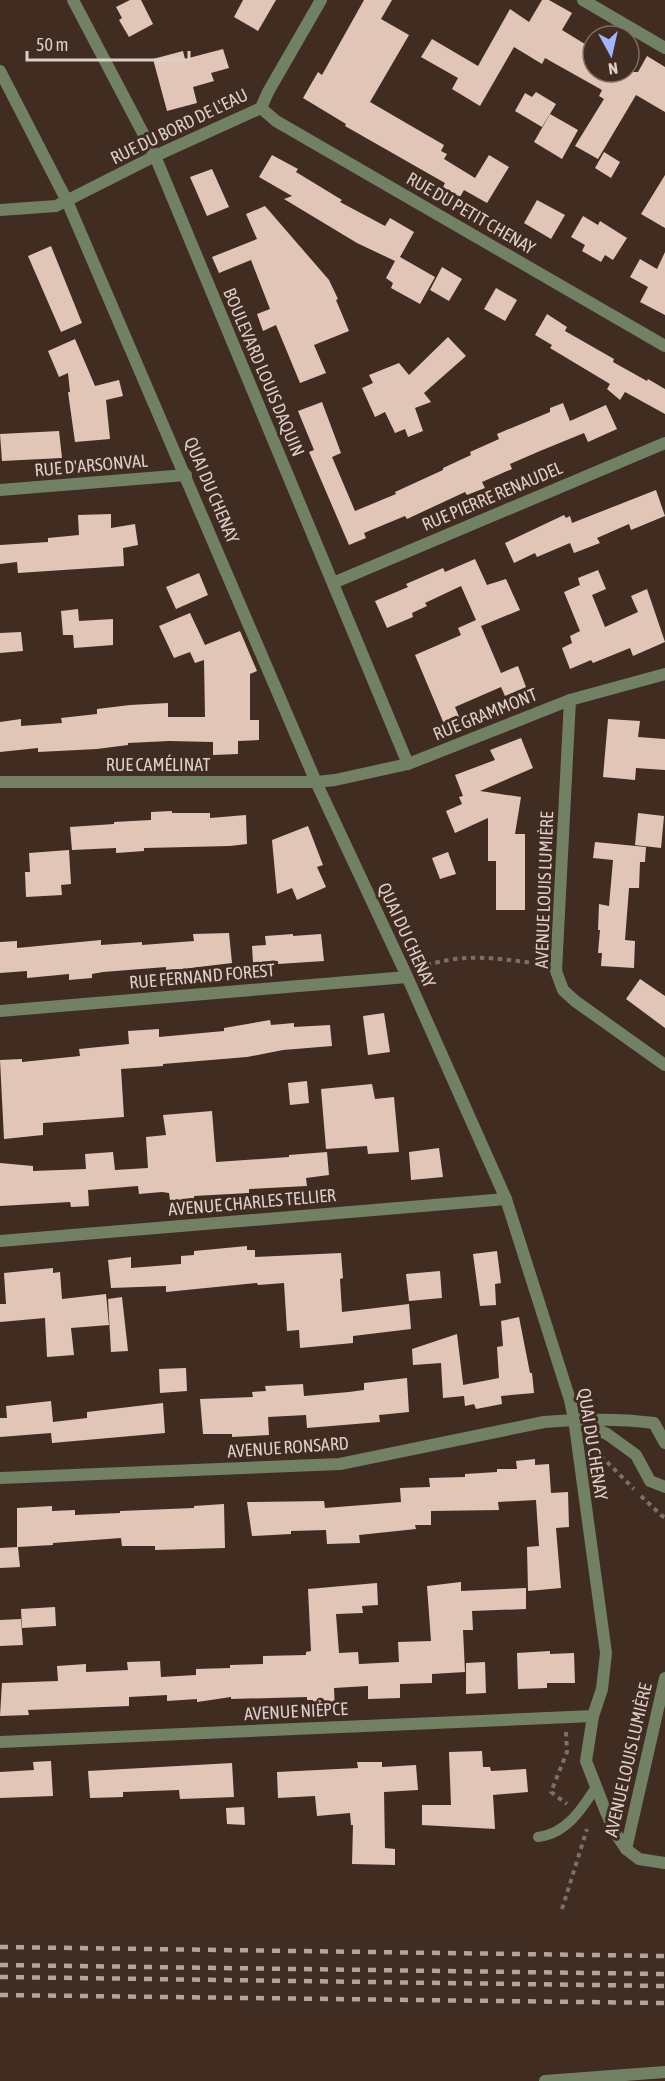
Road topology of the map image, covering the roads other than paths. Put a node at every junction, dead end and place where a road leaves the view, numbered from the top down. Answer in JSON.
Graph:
{"nodes":[{"id":1,"x":73,"y":0,"type":"edge"},
{"id":2,"x":321,"y":0,"type":"edge"},
{"id":3,"x":583,"y":0,"type":"edge"},
{"id":4,"x":665,"y":48,"type":"edge"},
{"id":5,"x":0,"y":71,"type":"edge"},
{"id":6,"x":261,"y":108,"type":"junction"},
{"id":7,"x":155,"y":156,"type":"junction"},
{"id":8,"x":67,"y":201,"type":"junction"},
{"id":9,"x":0,"y":210,"type":"edge"},
{"id":10,"x":665,"y":346,"type":"edge"},
{"id":11,"x":665,"y":443,"type":"edge"},
{"id":12,"x":186,"y":475,"type":"junction"},
{"id":13,"x":0,"y":490,"type":"edge"},
{"id":14,"x":333,"y":583,"type":"junction"},
{"id":15,"x":665,"y":674,"type":"edge"},
{"id":16,"x":570,"y":700,"type":"junction"},
{"id":17,"x":408,"y":764,"type":"junction"},
{"id":18,"x":0,"y":782,"type":"edge"},
{"id":19,"x":316,"y":782,"type":"junction"},
{"id":20,"x":406,"y":975,"type":"junction"},
{"id":21,"x":0,"y":1011,"type":"edge"},
{"id":22,"x":665,"y":1065,"type":"edge"},
{"id":23,"x":506,"y":1199,"type":"junction"},
{"id":24,"x":0,"y":1241,"type":"edge"},
{"id":25,"x":574,"y":1419,"type":"junction"},
{"id":26,"x":660,"y":1423,"type":"edge"},
{"id":27,"x":665,"y":1443,"type":"edge"},
{"id":28,"x":0,"y":1478,"type":"edge"},
{"id":29,"x":665,"y":1487,"type":"edge"},
{"id":30,"x":665,"y":1678,"type":"edge"},
{"id":31,"x":593,"y":1716,"type":"junction"},
{"id":32,"x":0,"y":1742,"type":"edge"},
{"id":33,"x":596,"y":1787,"type":"junction"},
{"id":34,"x":538,"y":1837,"type":"dead end"},
{"id":35,"x":626,"y":1849,"type":"junction"},
{"id":36,"x":665,"y":1863,"type":"edge"},
{"id":37,"x":665,"y":2072,"type":"edge"},
{"id":38,"x":545,"y":2081,"type":"edge"}],
"edges":[{"from":1,"to":7,"type":"street","name":"BOULEVARD LOUIS DAQUIN"},
{"from":2,"to":6,"type":"street","name":"RUE DU BORD DE L'EAU"},
{"from":3,"to":4,"type":"street"},
{"from":5,"to":8,"type":"street","name":"QUAI DU CHENAY"},
{"from":6,"to":7,"type":"street","name":"RUE DU BORD DE L'EAU"},
{"from":6,"to":10,"type":"street","name":"RUE DU PETIT CHENAY"},
{"from":7,"to":8,"type":"street","name":"RUE DU BORD DE L'EAU"},
{"from":7,"to":14,"type":"street","name":"BOULEVARD LOUIS DAQUIN"},
{"from":8,"to":9,"type":"street","name":"RUE DU BORD DE L'EAU"},
{"from":8,"to":12,"type":"street","name":"QUAI DU CHENAY"},
{"from":11,"to":14,"type":"street","name":"RUE PIERRE RENAUDEL"},
{"from":12,"to":13,"type":"street","name":"RUE D'ARSONVAL"},
{"from":12,"to":19,"type":"street","name":"QUAI DU CHENAY"},
{"from":14,"to":17,"type":"street","name":"BOULEVARD LOUIS DAQUIN"},
{"from":15,"to":16,"type":"street","name":"RUE GRAMMONT"},
{"from":16,"to":17,"type":"street","name":"RUE GRAMMONT"},
{"from":16,"to":22,"type":"street","name":"AVENUE LOUIS LUMIÈRE"},
{"from":17,"to":19,"type":"street","name":"RUE GRAMMONT"},
{"from":18,"to":19,"type":"street","name":"RUE CAMÉLINAT"},
{"from":19,"to":20,"type":"street","name":"QUAI DU CHENAY"},
{"from":20,"to":21,"type":"street","name":"RUE FERNAND FOREST"},
{"from":20,"to":23,"type":"street","name":"QUAI DU CHENAY"},
{"from":23,"to":24,"type":"street","name":"AVENUE CHARLES TELLIER"},
{"from":23,"to":25,"type":"street","name":"QUAI DU CHENAY"},
{"from":25,"to":26,"type":"street","name":"AVENUE RONSARD"},
{"from":25,"to":28,"type":"street","name":"AVENUE RONSARD"},
{"from":25,"to":29,"type":"street"},
{"from":25,"to":31,"type":"street","name":"QUAI DU CHENAY"},
{"from":26,"to":27,"type":"street"},
{"from":30,"to":35,"type":"street","name":"AVENUE LOUIS LUMIÈRE"},
{"from":31,"to":32,"type":"street","name":"AVENUE NIÉPCE"},
{"from":31,"to":33,"type":"street","name":"QUAI DU CHENAY"},
{"from":33,"to":34,"type":"lane"},
{"from":33,"to":35,"type":"street","name":"QUAI DU CHENAY"},
{"from":35,"to":36,"type":"street"},
{"from":37,"to":38,"type":"street"}]}
